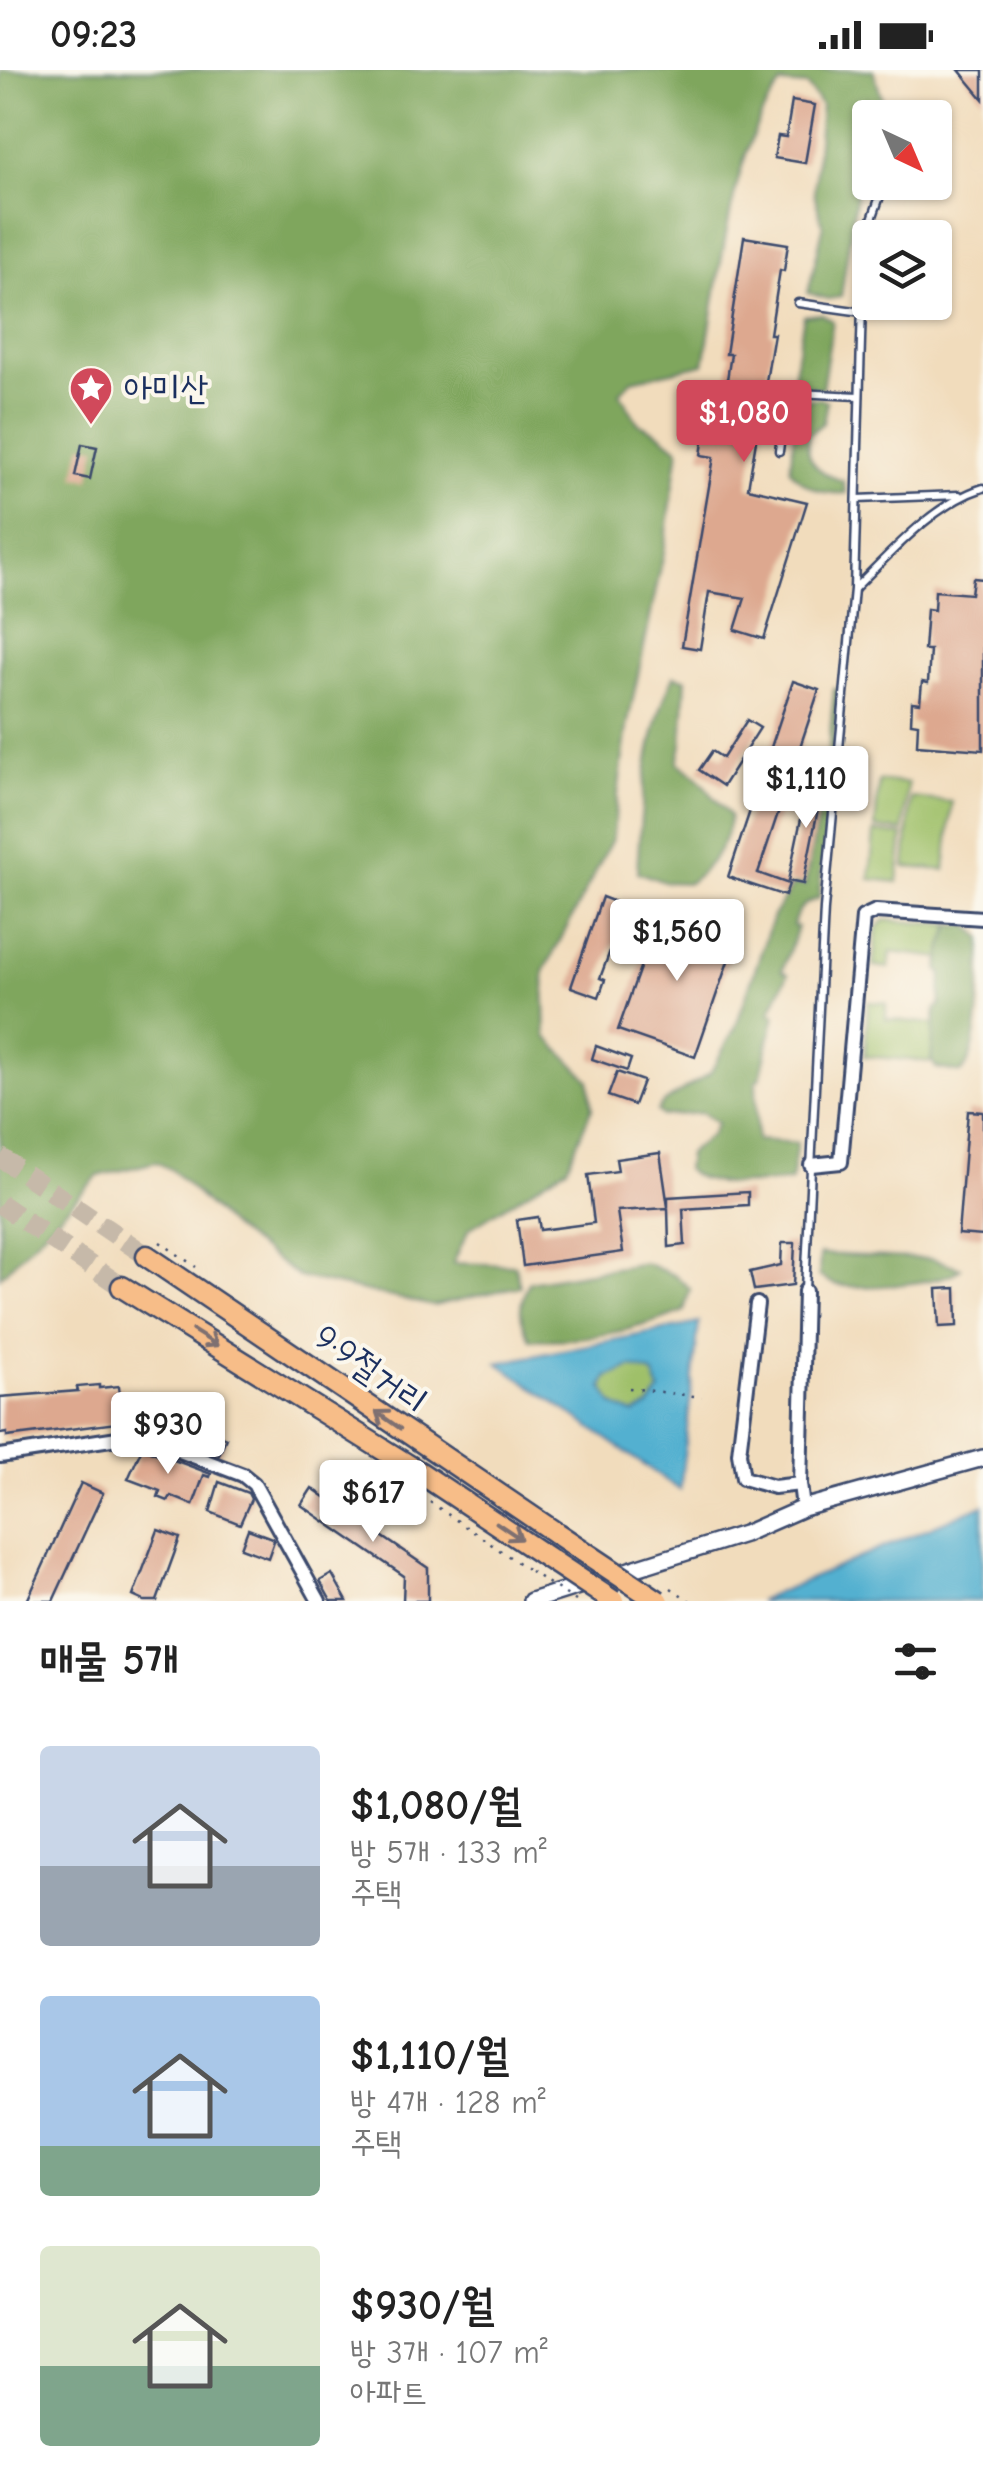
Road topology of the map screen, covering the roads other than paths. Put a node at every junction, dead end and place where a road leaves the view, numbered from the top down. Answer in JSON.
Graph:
{"nodes":[{"id":1,"x":798,"y":303,"type":"dead end"},
{"id":2,"x":852,"y":311,"type":"edge"},
{"id":3,"x":862,"y":320,"type":"edge"},
{"id":4,"x":859,"y":396,"type":"junction"},
{"id":5,"x":779,"y":450,"type":"dead end"},
{"id":6,"x":983,"y":488,"type":"edge"},
{"id":7,"x":960,"y":495,"type":"junction"},
{"id":8,"x":856,"y":500,"type":"junction"},
{"id":9,"x":854,"y":589,"type":"junction"},
{"id":10,"x":983,"y":918,"type":"edge"},
{"id":11,"x":811,"y":1165,"type":"junction"},
{"id":12,"x":148,"y":1256,"type":"tunnel mouth"},
{"id":13,"x":122,"y":1287,"type":"tunnel mouth"},
{"id":14,"x":805,"y":1290,"type":"joint"},
{"id":15,"x":757,"y":1304,"type":"dead end"},
{"id":16,"x":0,"y":1456,"type":"edge"},
{"id":17,"x":983,"y":1458,"type":"edge"},
{"id":18,"x":800,"y":1484,"type":"junction"},
{"id":19,"x":803,"y":1508,"type":"junction"},
{"id":20,"x":319,"y":1601,"type":"edge"},
{"id":21,"x":531,"y":1601,"type":"edge"},
{"id":22,"x":613,"y":1601,"type":"edge"},
{"id":23,"x":658,"y":1601,"type":"edge"}],
"edges":[{"from":1,"to":2,"type":"lane"},
{"from":3,"to":4,"type":"lane"},
{"from":4,"to":5,"type":"lane"},
{"from":4,"to":8,"type":"lane"},
{"from":6,"to":7,"type":"lane"},
{"from":7,"to":8,"type":"lane"},
{"from":7,"to":9,"type":"lane"},
{"from":8,"to":9,"type":"lane"},
{"from":9,"to":11,"type":"lane"},
{"from":10,"to":11,"type":"street"},
{"from":11,"to":14,"type":"lane"},
{"from":23,"to":12,"type":"highway","name":"9·9절거리","one_way":true,"bridge":true},
{"from":13,"to":22,"type":"highway","name":"9·9절거리","one_way":true,"bridge":true},
{"from":14,"to":18,"type":"street"},
{"from":15,"to":18,"type":"street"},
{"from":16,"to":20,"type":"street"},
{"from":17,"to":19,"type":"street"},
{"from":18,"to":19,"type":"street"},
{"from":19,"to":21,"type":"street"}]}
